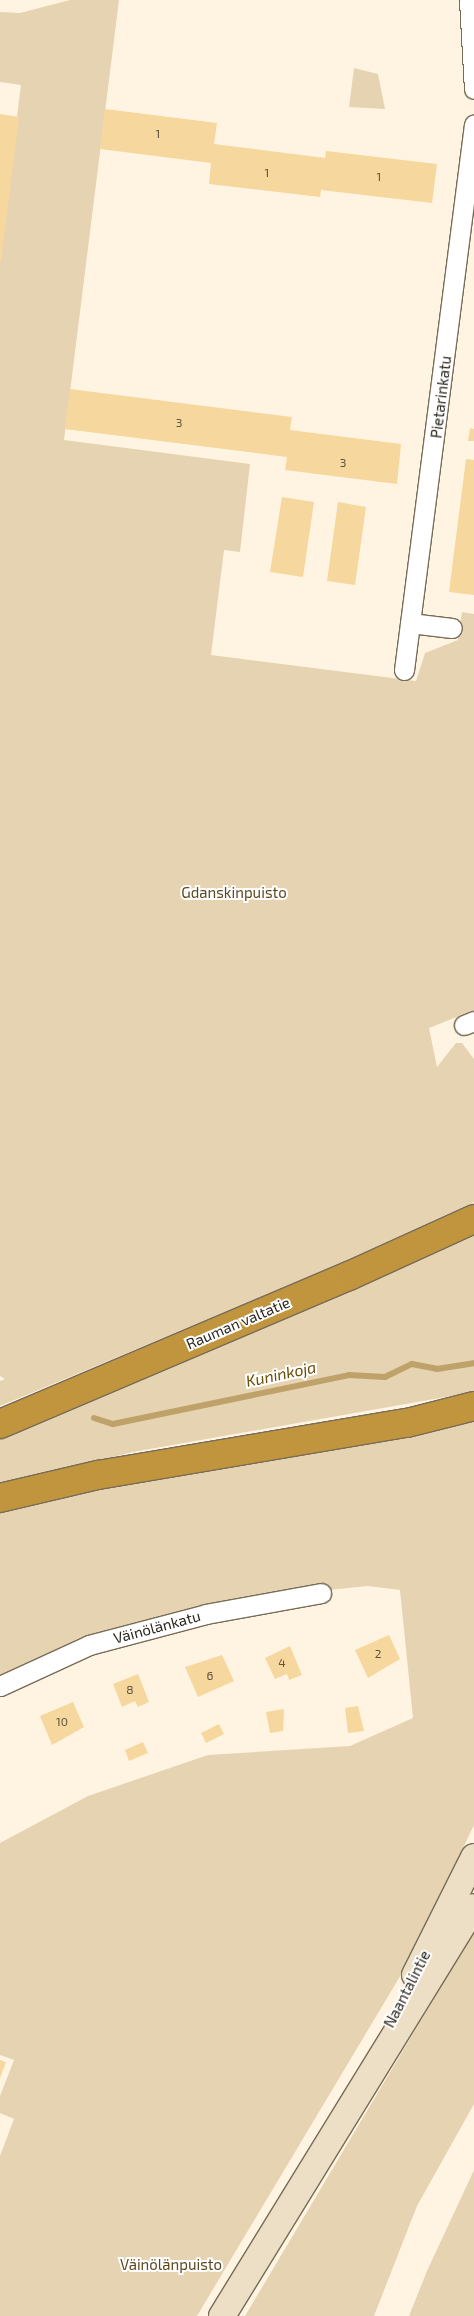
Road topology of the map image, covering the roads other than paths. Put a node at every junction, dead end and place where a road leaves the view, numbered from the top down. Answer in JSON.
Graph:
{"nodes":[{"id":1,"x":469,"y":0,"type":"edge"},
{"id":2,"x":474,"y":90,"type":"edge"},
{"id":3,"x":474,"y":124,"type":"edge"},
{"id":4,"x":410,"y":623,"type":"junction"},
{"id":5,"x":452,"y":628,"type":"dead end"},
{"id":6,"x":404,"y":670,"type":"dead end"},
{"id":7,"x":474,"y":1219,"type":"edge"},
{"id":8,"x":474,"y":1406,"type":"edge"},
{"id":9,"x":0,"y":1424,"type":"edge"},
{"id":10,"x":0,"y":1498,"type":"edge"},
{"id":11,"x":322,"y":1593,"type":"dead end"},
{"id":12,"x":0,"y":1686,"type":"edge"},
{"id":13,"x":474,"y":1857,"type":"edge"},
{"id":14,"x":474,"y":1907,"type":"edge"},
{"id":15,"x":339,"y":2121,"type":"junction"},
{"id":16,"x":222,"y":2316,"type":"edge"}],
"edges":[{"from":1,"to":2,"type":"street"},
{"from":3,"to":4,"type":"street","name":"Pietarinkatu"},
{"from":4,"to":5,"type":"street"},
{"from":4,"to":6,"type":"street","name":"Pietarinkatu"},
{"from":7,"to":9,"type":"highway","name":"Rauman valtatie"},
{"from":8,"to":10,"type":"highway"},
{"from":11,"to":12,"type":"street","name":"Väinölänkatu"},
{"from":13,"to":15,"type":"main road","name":"Naantalintie"},
{"from":14,"to":15,"type":"main road","name":"Naantalintie"},
{"from":15,"to":16,"type":"main road","name":"Naantalintie"}]}
